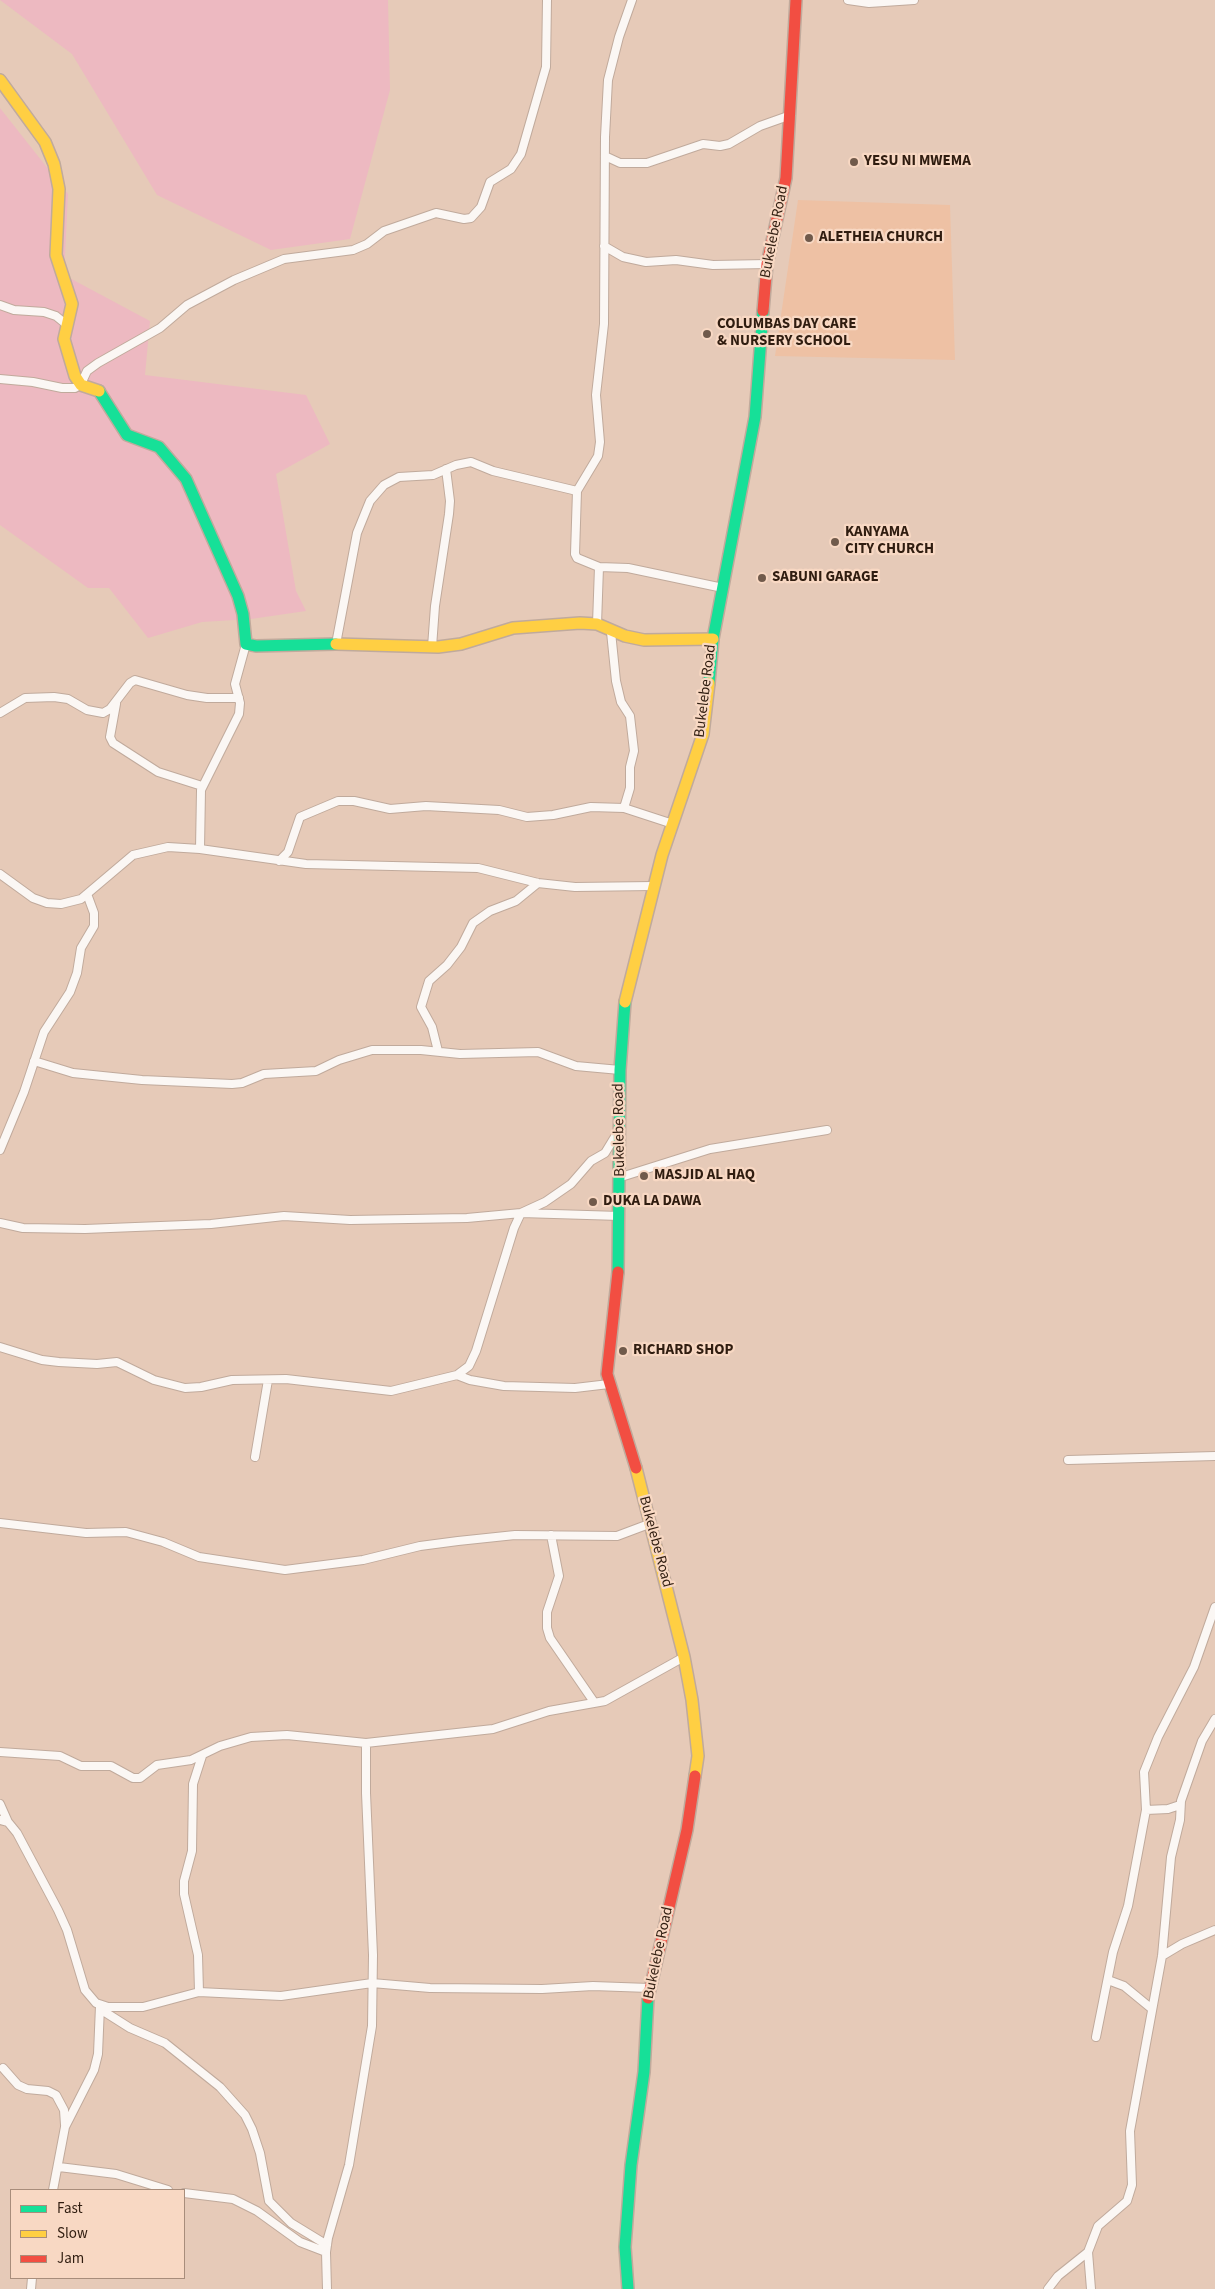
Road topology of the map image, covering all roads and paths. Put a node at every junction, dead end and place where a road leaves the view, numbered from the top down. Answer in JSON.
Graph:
{"nodes":[{"id":1,"x":547,"y":0,"type":"edge"},
{"id":2,"x":632,"y":0,"type":"edge"},
{"id":3,"x":796,"y":0,"type":"edge"},
{"id":4,"x":848,"y":0,"type":"edge"},
{"id":5,"x":914,"y":0,"type":"edge"},
{"id":6,"x":0,"y":80,"type":"edge"},
{"id":7,"x":791,"y":115,"type":"junction"},
{"id":8,"x":605,"y":156,"type":"junction"},
{"id":9,"x":604,"y":246,"type":"junction"},
{"id":10,"x":767,"y":264,"type":"junction"},
{"id":11,"x":0,"y":306,"type":"edge"},
{"id":12,"x":67,"y":325,"type":"junction"},
{"id":13,"x":0,"y":379,"type":"edge"},
{"id":14,"x":81,"y":384,"type":"junction"},
{"id":15,"x":446,"y":469,"type":"junction"},
{"id":16,"x":577,"y":491,"type":"junction"},
{"id":17,"x":599,"y":567,"type":"junction"},
{"id":18,"x":722,"y":588,"type":"junction"},
{"id":19,"x":597,"y":624,"type":"junction"},
{"id":20,"x":611,"y":632,"type":"junction"},
{"id":21,"x":713,"y":639,"type":"junction"},
{"id":22,"x":246,"y":644,"type":"junction"},
{"id":23,"x":336,"y":644,"type":"junction"},
{"id":24,"x":432,"y":647,"type":"junction"},
{"id":25,"x":239,"y":698,"type":"junction"},
{"id":26,"x":116,"y":702,"type":"junction"},
{"id":27,"x":0,"y":713,"type":"edge"},
{"id":28,"x":202,"y":786,"type":"junction"},
{"id":29,"x":624,"y":808,"type":"junction"},
{"id":30,"x":673,"y":824,"type":"junction"},
{"id":31,"x":200,"y":849,"type":"junction"},
{"id":32,"x":279,"y":861,"type":"junction"},
{"id":33,"x":0,"y":874,"type":"edge"},
{"id":34,"x":538,"y":883,"type":"junction"},
{"id":35,"x":653,"y":886,"type":"junction"},
{"id":36,"x":87,"y":894,"type":"junction"},
{"id":37,"x":438,"y":1052,"type":"junction"},
{"id":38,"x":34,"y":1061,"type":"junction"},
{"id":39,"x":620,"y":1070,"type":"junction"},
{"id":40,"x":620,"y":1129,"type":"junction"},
{"id":41,"x":827,"y":1130,"type":"dead end"},
{"id":42,"x":0,"y":1150,"type":"edge"},
{"id":43,"x":621,"y":1177,"type":"junction"},
{"id":44,"x":521,"y":1213,"type":"junction"},
{"id":45,"x":620,"y":1216,"type":"junction"},
{"id":46,"x":0,"y":1223,"type":"edge"},
{"id":47,"x":0,"y":1347,"type":"edge"},
{"id":48,"x":457,"y":1375,"type":"junction"},
{"id":49,"x":268,"y":1380,"type":"junction"},
{"id":50,"x":609,"y":1384,"type":"junction"},
{"id":51,"x":255,"y":1456,"type":"dead end"},
{"id":52,"x":1215,"y":1456,"type":"edge"},
{"id":53,"x":1068,"y":1460,"type":"dead end"},
{"id":54,"x":0,"y":1523,"type":"edge"},
{"id":55,"x":649,"y":1524,"type":"junction"},
{"id":56,"x":551,"y":1535,"type":"junction"},
{"id":57,"x":1215,"y":1607,"type":"edge"},
{"id":58,"x":684,"y":1657,"type":"junction"},
{"id":59,"x":594,"y":1702,"type":"junction"},
{"id":60,"x":1215,"y":1718,"type":"edge"},
{"id":61,"x":366,"y":1743,"type":"junction"},
{"id":62,"x":0,"y":1752,"type":"edge"},
{"id":63,"x":202,"y":1756,"type":"junction"},
{"id":64,"x":0,"y":1804,"type":"edge"},
{"id":65,"x":1180,"y":1805,"type":"junction"},
{"id":66,"x":1146,"y":1810,"type":"junction"},
{"id":67,"x":4,"y":1821,"type":"edge"},
{"id":68,"x":1215,"y":1930,"type":"edge"},
{"id":69,"x":1162,"y":1956,"type":"junction"},
{"id":70,"x":1108,"y":1980,"type":"junction"},
{"id":71,"x":372,"y":1983,"type":"junction"},
{"id":72,"x":649,"y":1988,"type":"junction"},
{"id":73,"x":199,"y":1992,"type":"junction"},
{"id":74,"x":100,"y":2007,"type":"junction"},
{"id":75,"x":1152,"y":2008,"type":"junction"},
{"id":76,"x":1096,"y":2036,"type":"dead end"},
{"id":77,"x":3,"y":2068,"type":"dead end"},
{"id":78,"x":65,"y":2127,"type":"junction"},
{"id":79,"x":59,"y":2167,"type":"junction"},
{"id":80,"x":53,"y":2189,"type":"edge"},
{"id":81,"x":165,"y":2189,"type":"edge"},
{"id":82,"x":185,"y":2194,"type":"edge"},
{"id":83,"x":327,"y":2248,"type":"junction"},
{"id":84,"x":1088,"y":2252,"type":"junction"},
{"id":85,"x":328,"y":2289,"type":"edge"},
{"id":86,"x":628,"y":2289,"type":"edge"},
{"id":87,"x":1048,"y":2289,"type":"edge"},
{"id":88,"x":1091,"y":2289,"type":"edge"}],
"edges":[{"from":1,"to":14,"type":"street"},
{"from":2,"to":8,"type":"street"},
{"from":3,"to":7,"type":"street","name":"Bukelebe Road"},
{"from":4,"to":5,"type":"street"},
{"from":6,"to":12,"type":"street"},
{"from":7,"to":8,"type":"street"},
{"from":7,"to":10,"type":"street","name":"Bukelebe Road"},
{"from":8,"to":9,"type":"street"},
{"from":9,"to":10,"type":"street"},
{"from":9,"to":16,"type":"street"},
{"from":10,"to":18,"type":"street","name":"Bukelebe Road"},
{"from":11,"to":12,"type":"street"},
{"from":12,"to":14,"type":"street"},
{"from":13,"to":14,"type":"street"},
{"from":14,"to":22,"type":"street"},
{"from":15,"to":16,"type":"street"},
{"from":15,"to":23,"type":"street"},
{"from":15,"to":24,"type":"street"},
{"from":16,"to":17,"type":"street"},
{"from":17,"to":18,"type":"street"},
{"from":17,"to":19,"type":"street"},
{"from":18,"to":21,"type":"street","name":"Bukelebe Road"},
{"from":19,"to":20,"type":"street"},
{"from":19,"to":24,"type":"street"},
{"from":20,"to":21,"type":"street"},
{"from":20,"to":29,"type":"street"},
{"from":21,"to":30,"type":"street","name":"Bukelebe Road"},
{"from":22,"to":23,"type":"street"},
{"from":22,"to":25,"type":"street"},
{"from":23,"to":24,"type":"street"},
{"from":25,"to":26,"type":"street"},
{"from":25,"to":28,"type":"street"},
{"from":26,"to":27,"type":"street"},
{"from":26,"to":28,"type":"street"},
{"from":28,"to":31,"type":"street"},
{"from":29,"to":30,"type":"street"},
{"from":29,"to":32,"type":"street"},
{"from":30,"to":35,"type":"street","name":"Bukelebe Road"},
{"from":31,"to":32,"type":"street"},
{"from":31,"to":36,"type":"street"},
{"from":32,"to":34,"type":"street"},
{"from":33,"to":36,"type":"street"},
{"from":34,"to":35,"type":"street"},
{"from":34,"to":37,"type":"street"},
{"from":35,"to":39,"type":"street","name":"Bukelebe Road"},
{"from":36,"to":38,"type":"street"},
{"from":37,"to":38,"type":"street"},
{"from":37,"to":39,"type":"street"},
{"from":38,"to":42,"type":"street"},
{"from":39,"to":40,"type":"street","name":"Bukelebe Road"},
{"from":40,"to":43,"type":"street","name":"Bukelebe Road"},
{"from":40,"to":44,"type":"street"},
{"from":41,"to":43,"type":"street"},
{"from":43,"to":45,"type":"street","name":"Bukelebe Road"},
{"from":44,"to":45,"type":"street"},
{"from":44,"to":46,"type":"street"},
{"from":44,"to":48,"type":"street"},
{"from":45,"to":50,"type":"street","name":"Bukelebe Road"},
{"from":47,"to":49,"type":"street"},
{"from":48,"to":49,"type":"street"},
{"from":48,"to":50,"type":"street"},
{"from":49,"to":51,"type":"street"},
{"from":50,"to":55,"type":"street","name":"Bukelebe Road"},
{"from":52,"to":53,"type":"street"},
{"from":54,"to":56,"type":"street"},
{"from":55,"to":56,"type":"street"},
{"from":55,"to":58,"type":"street","name":"Bukelebe Road"},
{"from":56,"to":59,"type":"street"},
{"from":57,"to":66,"type":"street"},
{"from":58,"to":59,"type":"street"},
{"from":58,"to":72,"type":"street","name":"Bukelebe Road"},
{"from":59,"to":61,"type":"street"},
{"from":60,"to":65,"type":"street"},
{"from":61,"to":63,"type":"street"},
{"from":61,"to":71,"type":"street"},
{"from":62,"to":63,"type":"street"},
{"from":63,"to":73,"type":"street"},
{"from":64,"to":67,"type":"street"},
{"from":65,"to":66,"type":"street"},
{"from":65,"to":69,"type":"street"},
{"from":66,"to":70,"type":"street"},
{"from":67,"to":74,"type":"street"},
{"from":68,"to":69,"type":"street"},
{"from":69,"to":75,"type":"street"},
{"from":70,"to":75,"type":"street"},
{"from":70,"to":76,"type":"street"},
{"from":71,"to":72,"type":"street"},
{"from":71,"to":73,"type":"street"},
{"from":71,"to":83,"type":"street"},
{"from":72,"to":86,"type":"street","name":"Bukelebe Road"},
{"from":73,"to":74,"type":"street"},
{"from":74,"to":78,"type":"street"},
{"from":74,"to":83,"type":"street"},
{"from":75,"to":84,"type":"street"},
{"from":77,"to":78,"type":"street"},
{"from":78,"to":79,"type":"street"},
{"from":79,"to":80,"type":"street"},
{"from":79,"to":81,"type":"street"},
{"from":82,"to":83,"type":"street"},
{"from":83,"to":85,"type":"street"},
{"from":84,"to":87,"type":"street"},
{"from":84,"to":88,"type":"street"}]}
